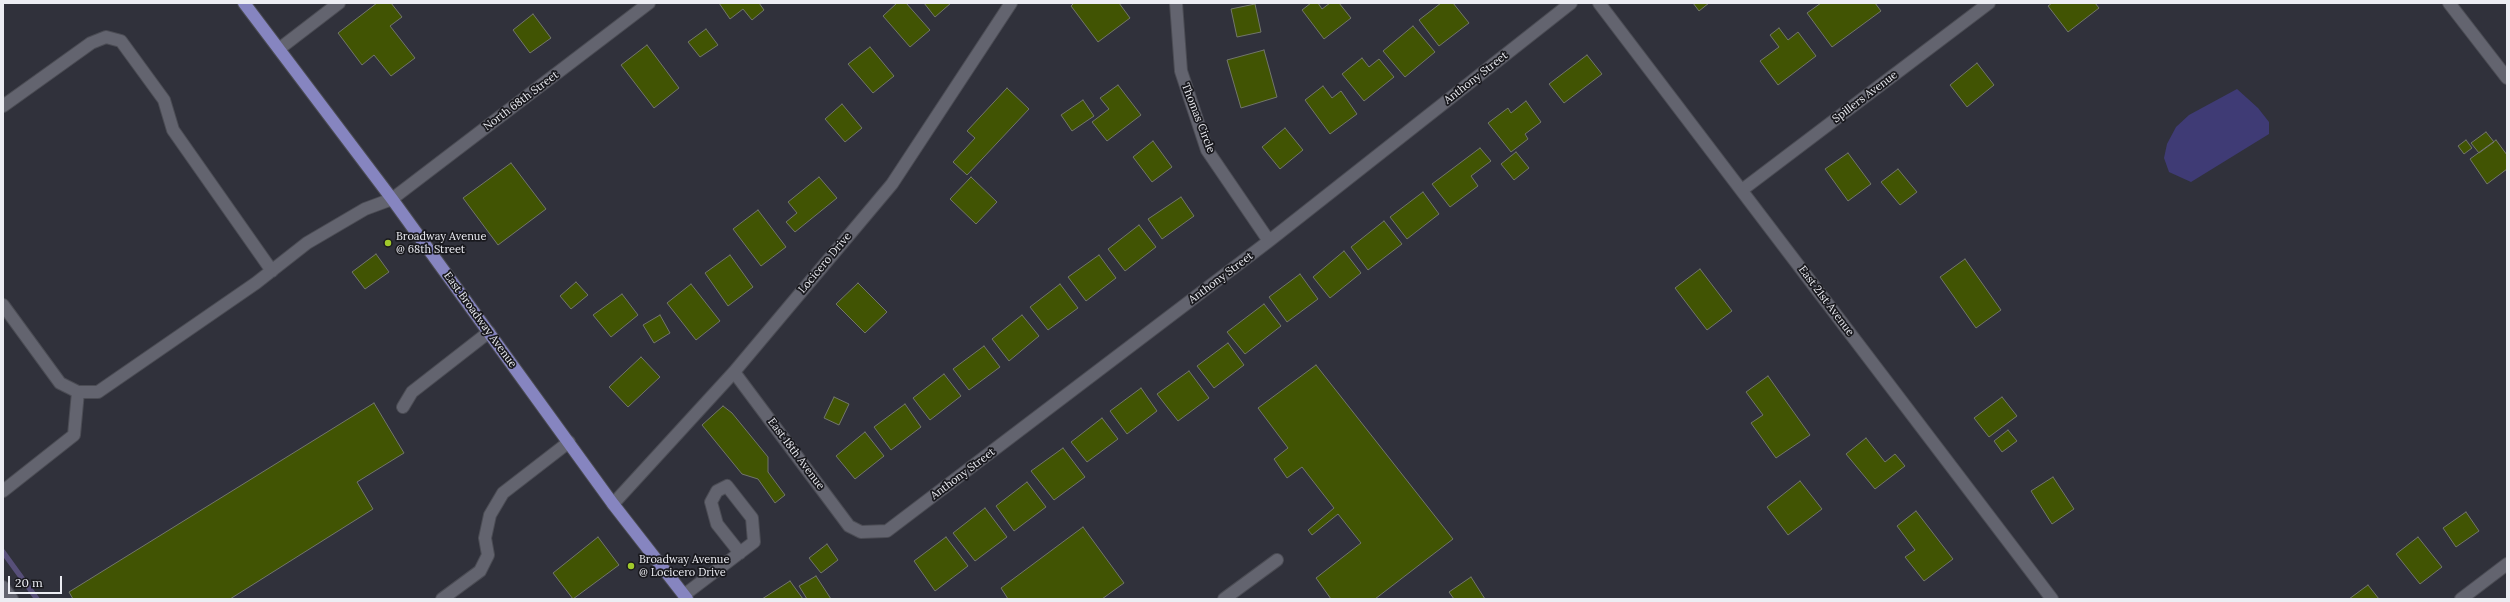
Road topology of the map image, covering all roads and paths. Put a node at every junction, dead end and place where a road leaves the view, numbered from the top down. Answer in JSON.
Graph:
{"nodes":[{"id":1,"x":244,"y":3,"type":"edge"},
{"id":2,"x":339,"y":3,"type":"edge"},
{"id":3,"x":650,"y":3,"type":"edge"},
{"id":4,"x":1012,"y":3,"type":"edge"},
{"id":5,"x":1176,"y":3,"type":"edge"},
{"id":6,"x":1571,"y":3,"type":"edge"},
{"id":7,"x":1599,"y":3,"type":"edge"},
{"id":8,"x":1989,"y":3,"type":"edge"},
{"id":9,"x":2449,"y":3,"type":"edge"},
{"id":10,"x":279,"y":50,"type":"junction"},
{"id":11,"x":2507,"y":78,"type":"edge"},
{"id":12,"x":3,"y":106,"type":"edge"},
{"id":13,"x":1742,"y":190,"type":"junction"},
{"id":14,"x":392,"y":199,"type":"junction"},
{"id":15,"x":1269,"y":241,"type":"junction"},
{"id":16,"x":272,"y":270,"type":"junction"},
{"id":17,"x":3,"y":305,"type":"edge"},
{"id":18,"x":488,"y":332,"type":"junction"},
{"id":19,"x":734,"y":372,"type":"junction"},
{"id":20,"x":78,"y":392,"type":"junction"},
{"id":21,"x":403,"y":407,"type":"dead end"},
{"id":22,"x":569,"y":442,"type":"junction"},
{"id":23,"x":3,"y":491,"type":"edge"},
{"id":24,"x":613,"y":504,"type":"junction"},
{"id":25,"x":861,"y":532,"type":"joint"},
{"id":26,"x":740,"y":553,"type":"junction"},
{"id":27,"x":1277,"y":560,"type":"dead end"},
{"id":28,"x":2507,"y":564,"type":"edge"},
{"id":29,"x":3,"y":587,"type":"edge"},
{"id":30,"x":685,"y":597,"type":"edge"},
{"id":31,"x":12,"y":599,"type":"edge"},
{"id":32,"x":442,"y":599,"type":"edge"},
{"id":33,"x":1224,"y":599,"type":"edge"},
{"id":34,"x":2052,"y":599,"type":"edge"},
{"id":35,"x":2461,"y":599,"type":"edge"}],
"edges":[{"from":1,"to":10,"type":"main road","name":"East Broadway Avenue"},
{"from":2,"to":10,"type":"street"},
{"from":3,"to":14,"type":"street","name":"North 68th Street"},
{"from":4,"to":19,"type":"street","name":"Locicero Drive"},
{"from":5,"to":15,"type":"street","name":"Thomas Circle"},
{"from":6,"to":15,"type":"street","name":"Anthony Street"},
{"from":7,"to":13,"type":"street","name":"East 21st Avenue"},
{"from":8,"to":13,"type":"street","name":"Spillers Avenue"},
{"from":9,"to":11,"type":"street"},
{"from":10,"to":14,"type":"main road","name":"East Broadway Avenue"},
{"from":12,"to":16,"type":"street"},
{"from":13,"to":34,"type":"street","name":"East 21st Avenue"},
{"from":14,"to":16,"type":"street","name":"North 68th Street"},
{"from":14,"to":18,"type":"main road","name":"East Broadway Avenue"},
{"from":15,"to":25,"type":"street","name":"Anthony Street"},
{"from":16,"to":20,"type":"street","name":"North 68th Street"},
{"from":17,"to":20,"type":"street"},
{"from":18,"to":21,"type":"street"},
{"from":18,"to":22,"type":"main road","name":"East Broadway Avenue"},
{"from":19,"to":24,"type":"street","name":"Locicero Drive"},
{"from":19,"to":25,"type":"street","name":"East 18th Avenue"},
{"from":20,"to":23,"type":"street"},
{"from":22,"to":24,"type":"main road","name":"East Broadway Avenue"},
{"from":22,"to":32,"type":"street"},
{"from":24,"to":30,"type":"main road","name":"East Broadway Avenue"},
{"from":26,"to":26,"type":"street"},
{"from":26,"to":30,"type":"street"},
{"from":27,"to":33,"type":"street"},
{"from":28,"to":35,"type":"street"},
{"from":29,"to":31,"type":"street"}]}
